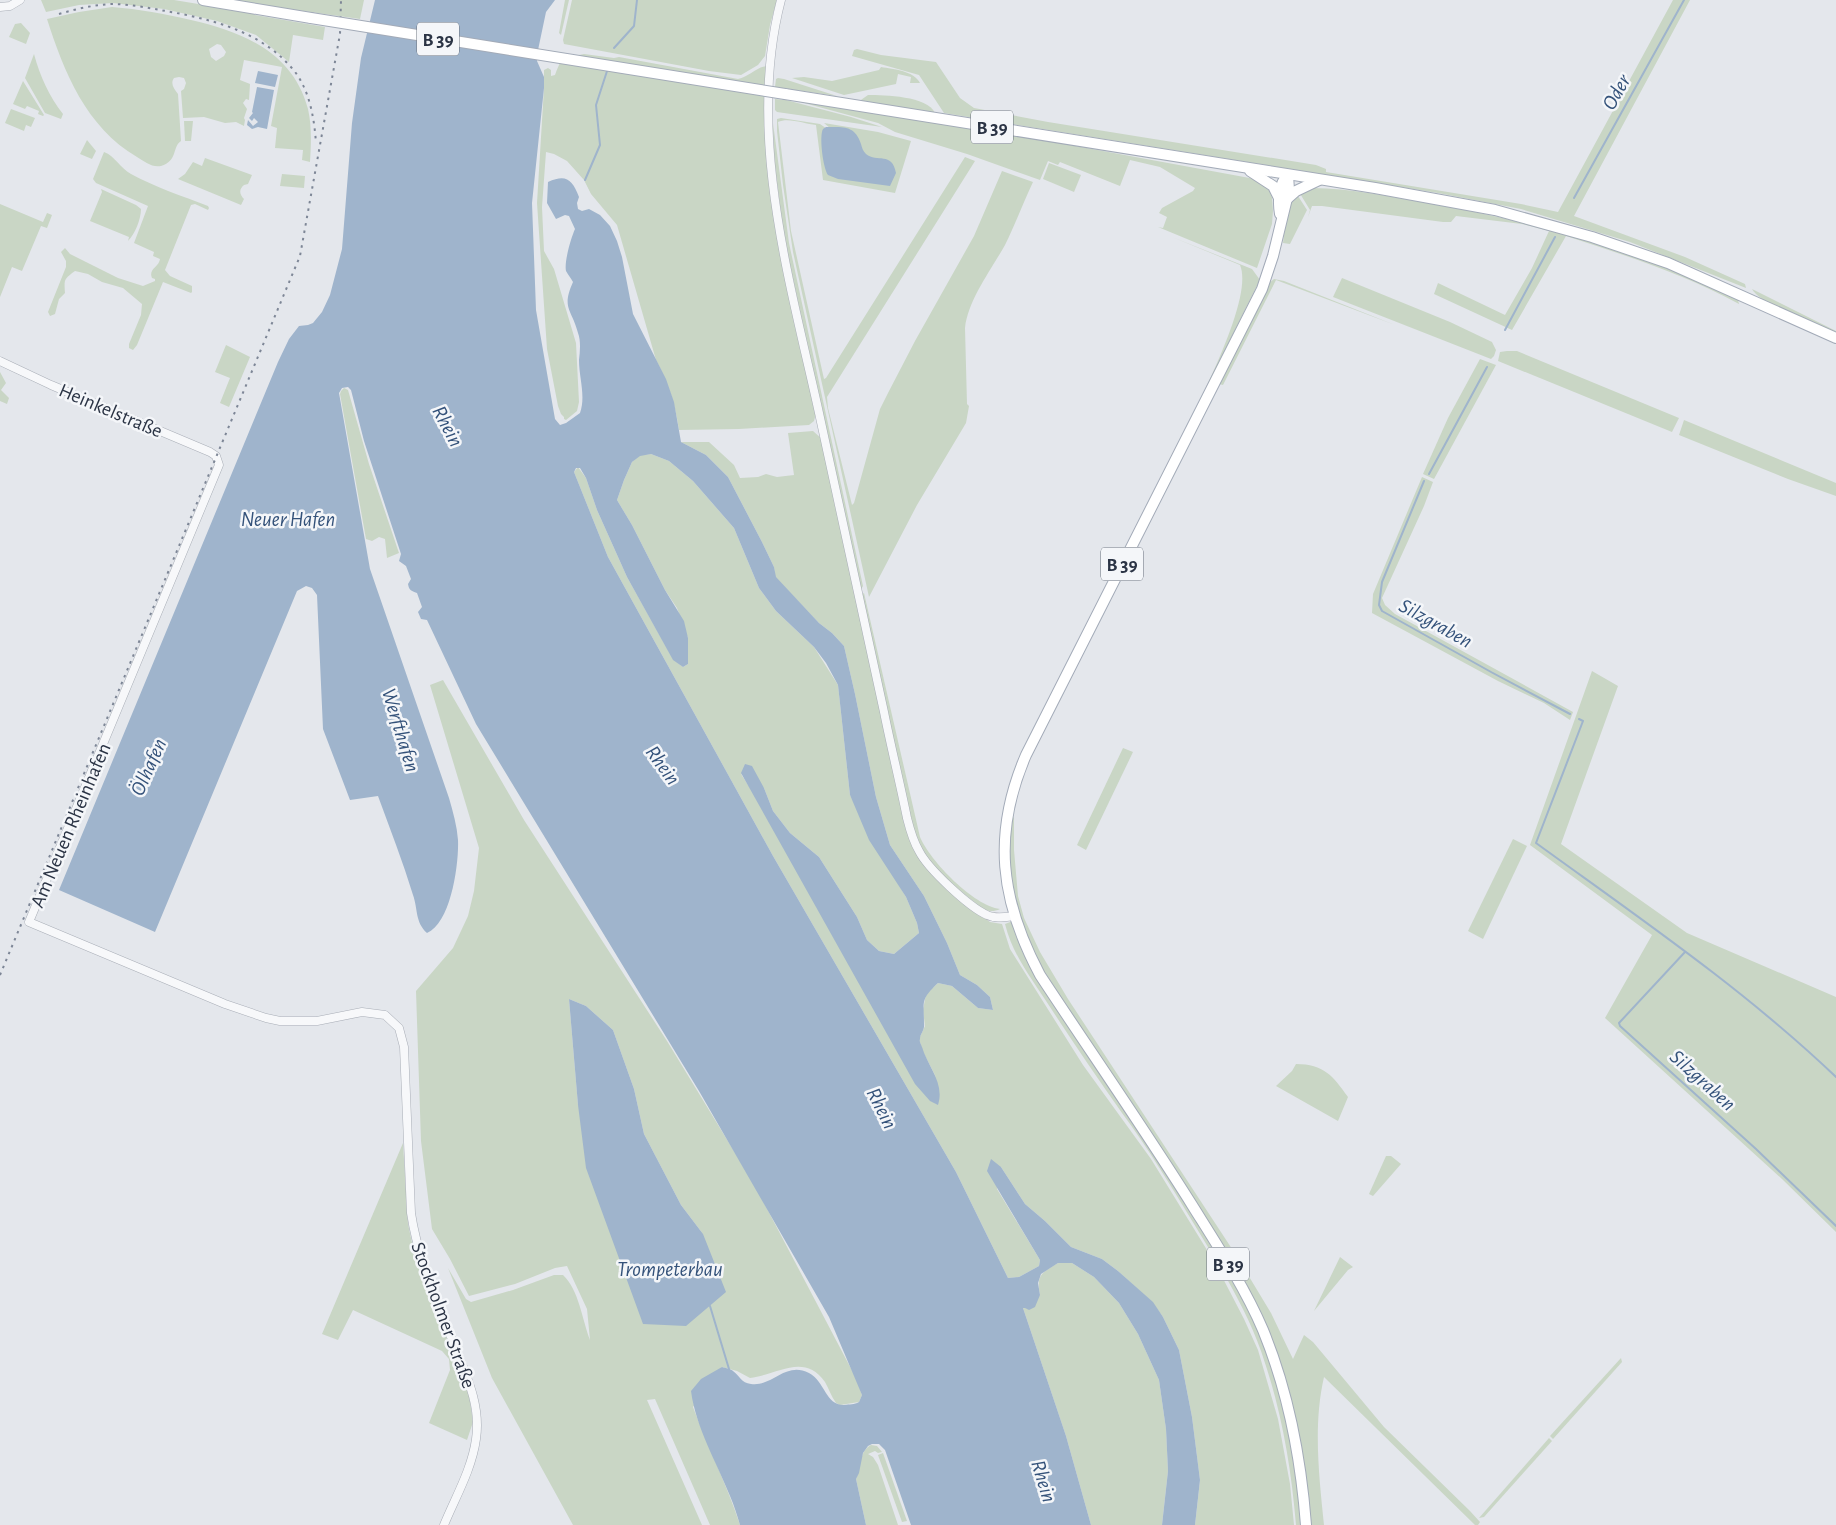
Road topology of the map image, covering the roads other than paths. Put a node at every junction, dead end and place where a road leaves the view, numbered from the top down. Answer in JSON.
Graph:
{"nodes":[{"id":1,"x":20,"y":0,"type":"edge"},
{"id":2,"x":203,"y":0,"type":"edge"},
{"id":3,"x":781,"y":0,"type":"edge"},
{"id":4,"x":0,"y":7,"type":"edge"},
{"id":5,"x":1247,"y":168,"type":"junction"},
{"id":6,"x":1288,"y":175,"type":"junction"},
{"id":7,"x":1319,"y":180,"type":"junction"},
{"id":8,"x":1283,"y":199,"type":"junction"},
{"id":9,"x":1836,"y":338,"type":"edge"},
{"id":10,"x":0,"y":361,"type":"edge"},
{"id":11,"x":218,"y":462,"type":"joint"},
{"id":12,"x":1014,"y":916,"type":"junction"},
{"id":13,"x":385,"y":1015,"type":"joint"},
{"id":14,"x":444,"y":1525,"type":"edge"},
{"id":15,"x":1306,"y":1525,"type":"edge"}],
"edges":[{"from":1,"to":4,"type":"street"},
{"from":2,"to":5,"type":"main road","number":"B 39","bridge":true},
{"from":3,"to":12,"type":"street"},
{"from":5,"to":6,"type":"main road","number":"B 39"},
{"from":5,"to":8,"type":"main road","number":"B 39"},
{"from":6,"to":7,"type":"main road"},
{"from":6,"to":8,"type":"main road","number":"B 39"},
{"from":7,"to":8,"type":"main road"},
{"from":7,"to":9,"type":"main road"},
{"from":8,"to":12,"type":"main road","number":"B 39"},
{"from":10,"to":11,"type":"street","name":"Heinkelstraße"},
{"from":11,"to":13,"type":"street","name":"Am Neuen Rheinhafen"},
{"from":12,"to":15,"type":"main road","number":"B 39"},
{"from":13,"to":14,"type":"street","name":"Stockholmer Straße"}]}
